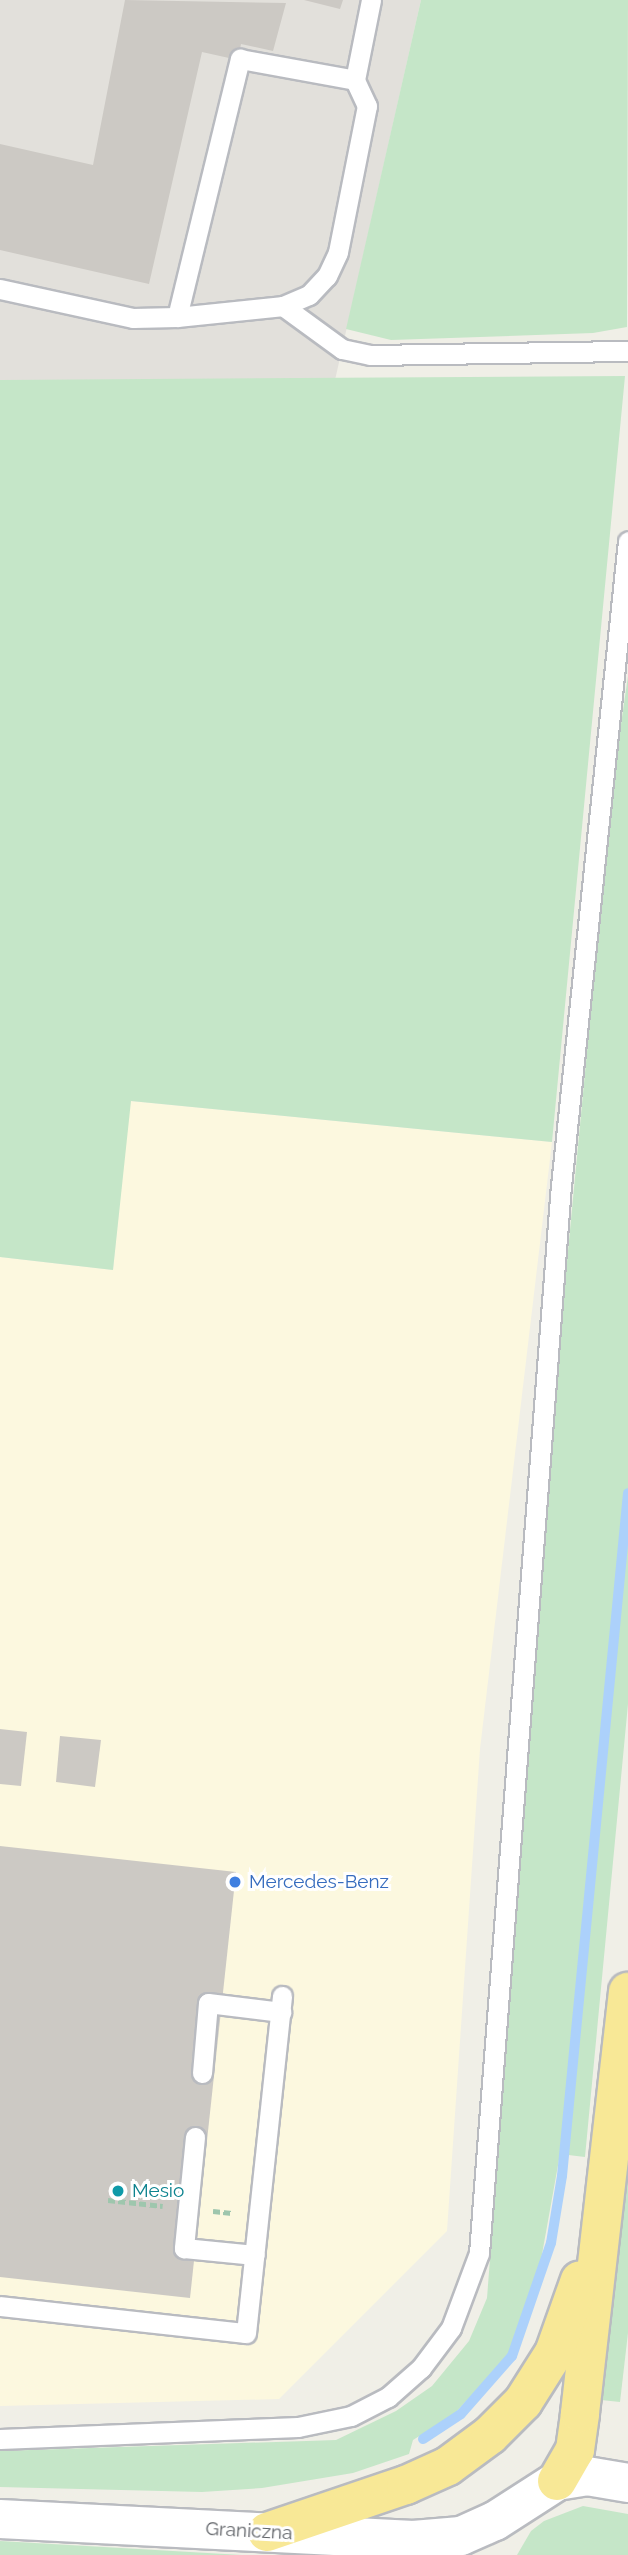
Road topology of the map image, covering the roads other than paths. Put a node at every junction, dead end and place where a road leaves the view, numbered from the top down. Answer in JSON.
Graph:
{"nodes":[{"id":1,"x":372,"y":0,"type":"edge"},
{"id":2,"x":355,"y":80,"type":"junction"},
{"id":3,"x":0,"y":289,"type":"edge"},
{"id":4,"x":283,"y":306,"type":"junction"},
{"id":5,"x":177,"y":317,"type":"junction"},
{"id":6,"x":628,"y":351,"type":"edge"},
{"id":7,"x":628,"y":541,"type":"edge"},
{"id":8,"x":628,"y":1992,"type":"edge"},
{"id":9,"x":202,"y":2073,"type":"dead end"},
{"id":10,"x":195,"y":2137,"type":"dead end"},
{"id":11,"x":601,"y":2218,"type":"junction"},
{"id":12,"x":255,"y":2255,"type":"junction"},
{"id":13,"x":0,"y":2306,"type":"edge"},
{"id":14,"x":0,"y":2439,"type":"edge"},
{"id":15,"x":557,"y":2481,"type":"junction"},
{"id":16,"x":628,"y":2483,"type":"edge"},
{"id":17,"x":0,"y":2519,"type":"edge"},
{"id":18,"x":267,"y":2532,"type":"junction"},
{"id":19,"x":488,"y":2538,"type":"edge"}],
"edges":[{"from":1,"to":2,"type":"lane"},
{"from":2,"to":4,"type":"lane"},
{"from":2,"to":5,"type":"lane"},
{"from":3,"to":5,"type":"lane"},
{"from":4,"to":5,"type":"lane"},
{"from":4,"to":6,"type":"lane"},
{"from":7,"to":14,"type":"lane"},
{"from":8,"to":11,"type":"highway"},
{"from":9,"to":12,"type":"lane"},
{"from":10,"to":12,"type":"lane"},
{"from":11,"to":15,"type":"highway"},
{"from":11,"to":18,"type":"highway"},
{"from":12,"to":13,"type":"lane"},
{"from":15,"to":16,"type":"main road"},
{"from":15,"to":19,"type":"main road","name":"Graniczna"},
{"from":17,"to":18,"type":"main road","name":"Graniczna"},
{"from":18,"to":19,"type":"main road","name":"Graniczna"}]}
